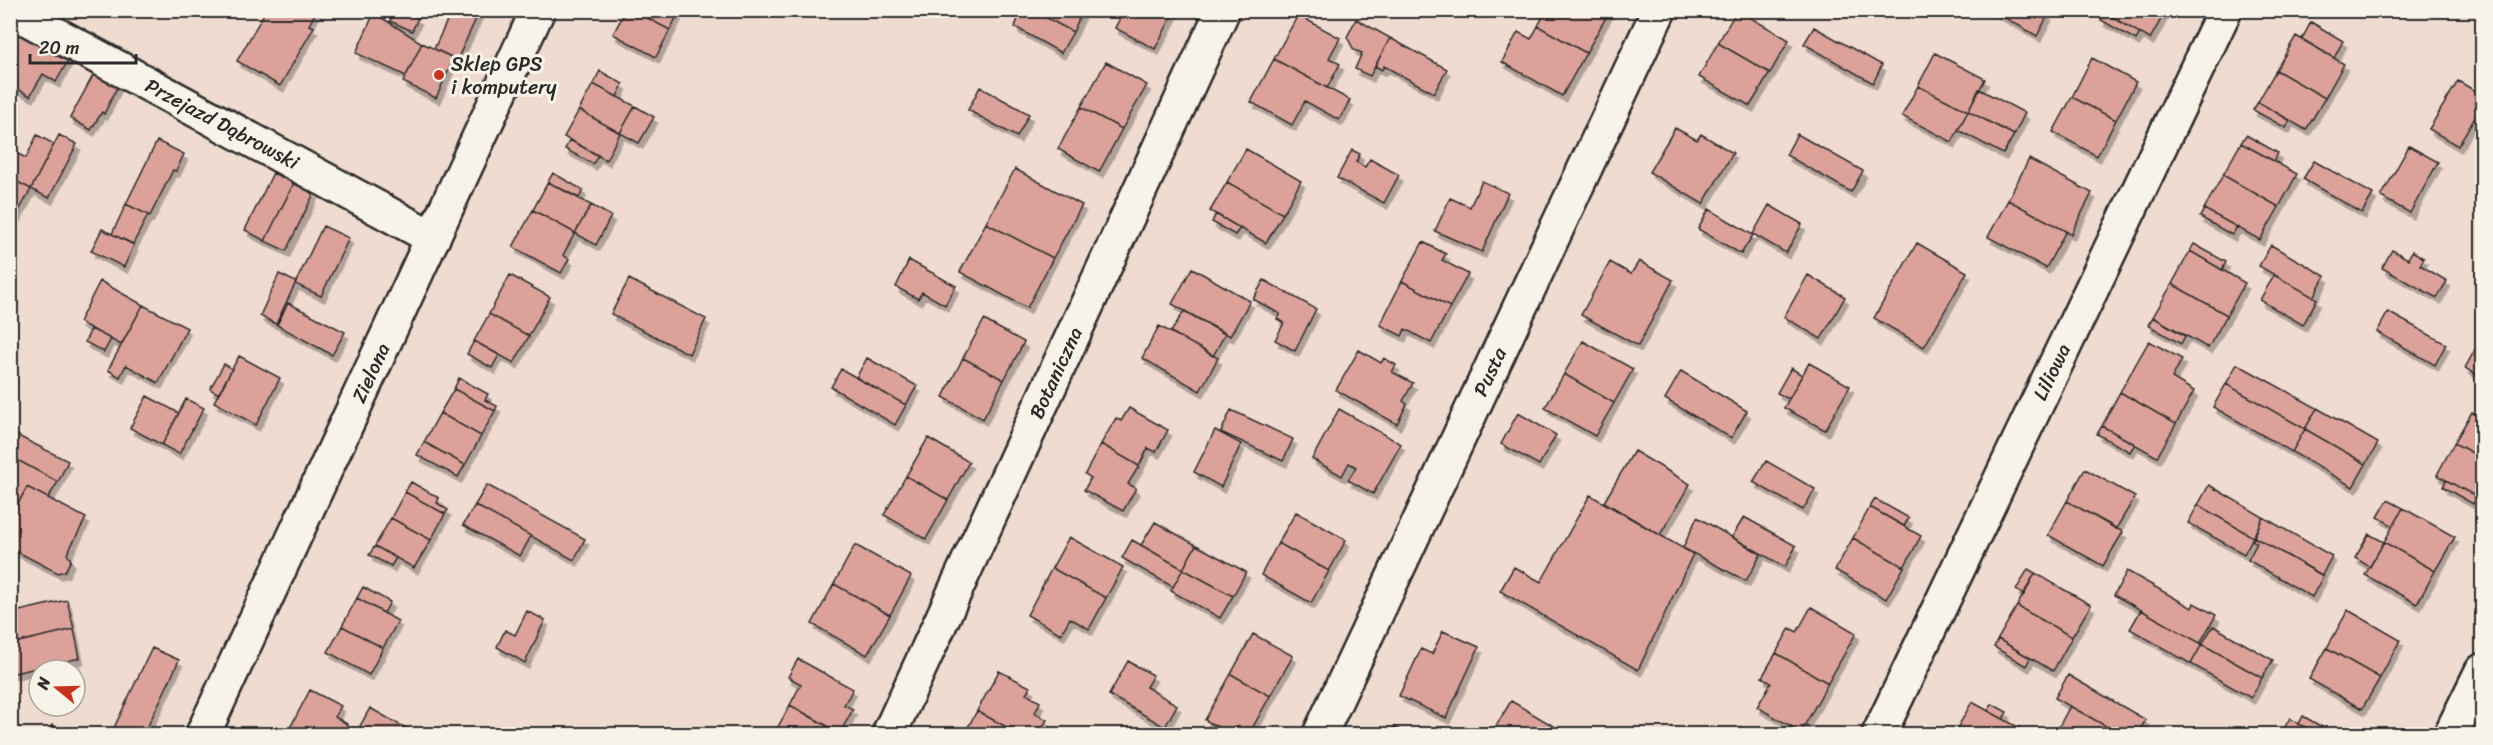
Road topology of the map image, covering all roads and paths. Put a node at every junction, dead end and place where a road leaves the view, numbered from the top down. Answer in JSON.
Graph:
{"nodes":[{"id":1,"x":11,"y":10,"type":"edge"},
{"id":2,"x":538,"y":10,"type":"edge"},
{"id":3,"x":1223,"y":10,"type":"edge"},
{"id":4,"x":1659,"y":10,"type":"edge"},
{"id":5,"x":2225,"y":10,"type":"edge"},
{"id":6,"x":433,"y":238,"type":"junction"},
{"id":7,"x":2482,"y":671,"type":"edge"},
{"id":8,"x":203,"y":735,"type":"edge"},
{"id":9,"x":889,"y":735,"type":"edge"},
{"id":10,"x":1320,"y":735,"type":"edge"},
{"id":11,"x":1879,"y":735,"type":"edge"},
{"id":12,"x":2451,"y":735,"type":"edge"}],
"edges":[{"from":1,"to":6,"type":"street","name":"Przejazd Dąbrowski"},
{"from":2,"to":6,"type":"street","name":"Zielona"},
{"from":3,"to":9,"type":"street","name":"Botaniczna"},
{"from":4,"to":10,"type":"street","name":"Pusta"},
{"from":5,"to":11,"type":"street","name":"Liliowa"},
{"from":6,"to":8,"type":"street","name":"Zielona"},
{"from":7,"to":12,"type":"street"}]}
